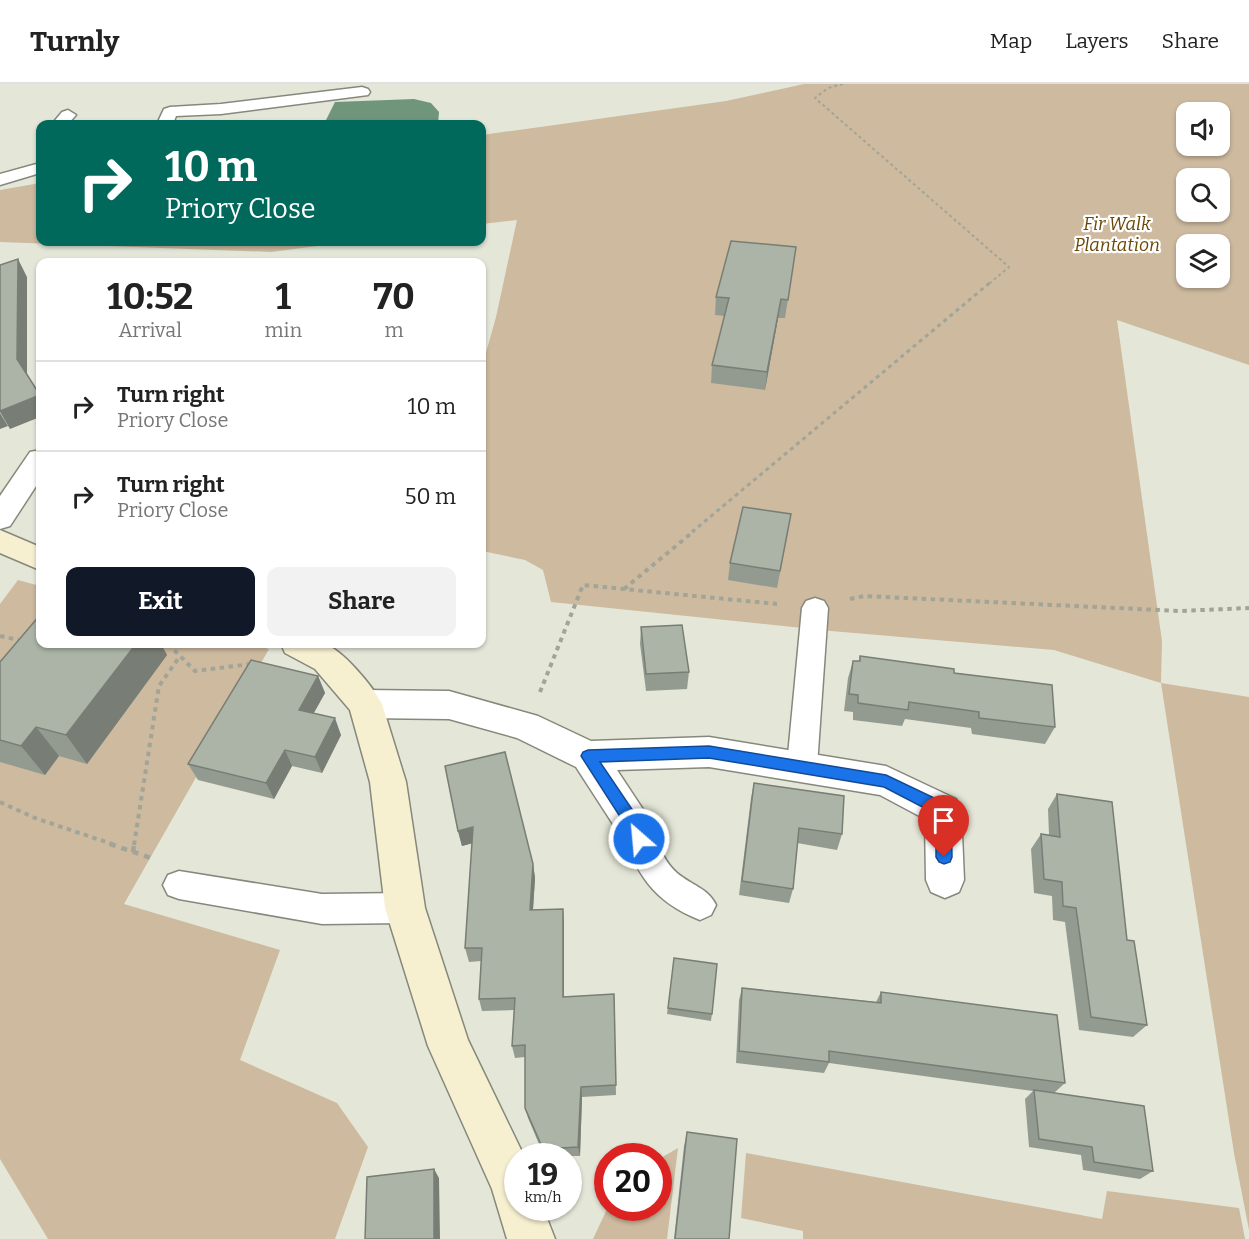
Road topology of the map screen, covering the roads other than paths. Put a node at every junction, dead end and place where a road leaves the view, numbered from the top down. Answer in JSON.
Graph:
{"nodes":[{"id":1,"x":362,"y":92,"type":"dead end"},
{"id":2,"x":167,"y":120,"type":"edge"},
{"id":3,"x":34,"y":165,"type":"edge"},
{"id":4,"x":0,"y":180,"type":"edge"},
{"id":5,"x":36,"y":465,"type":"edge"},
{"id":6,"x":0,"y":519,"type":"edge"},
{"id":7,"x":0,"y":541,"type":"edge"},
{"id":8,"x":36,"y":557,"type":"edge"},
{"id":9,"x":814,"y":608,"type":"dead end"},
{"id":10,"x":304,"y":648,"type":"edge"},
{"id":11,"x":365,"y":705,"type":"junction"},
{"id":12,"x":588,"y":756,"type":"junction"},
{"id":13,"x":802,"y":766,"type":"junction"},
{"id":14,"x":635,"y":826,"type":"joint"},
{"id":15,"x":945,"y":880,"type":"dead end"},
{"id":16,"x":179,"y":885,"type":"dead end"},
{"id":17,"x":700,"y":905,"type":"dead end"},
{"id":18,"x":405,"y":908,"type":"junction"},
{"id":19,"x":504,"y":1165,"type":"edge"},
{"id":20,"x":525,"y":1221,"type":"edge"},
{"id":21,"x":531,"y":1239,"type":"edge"}],
"edges":[{"from":1,"to":2,"type":"lane"},
{"from":3,"to":4,"type":"lane"},
{"from":5,"to":6,"type":"street"},
{"from":7,"to":8,"type":"street"},
{"from":9,"to":13,"type":"lane"},
{"from":10,"to":11,"type":"street"},
{"from":11,"to":12,"type":"street"},
{"from":11,"to":18,"type":"street"},
{"from":12,"to":13,"type":"street"},
{"from":12,"to":14,"type":"street"},
{"from":13,"to":15,"type":"street"},
{"from":14,"to":17,"type":"lane"},
{"from":16,"to":18,"type":"lane"},
{"from":18,"to":19,"type":"street"},
{"from":20,"to":21,"type":"street"}]}
